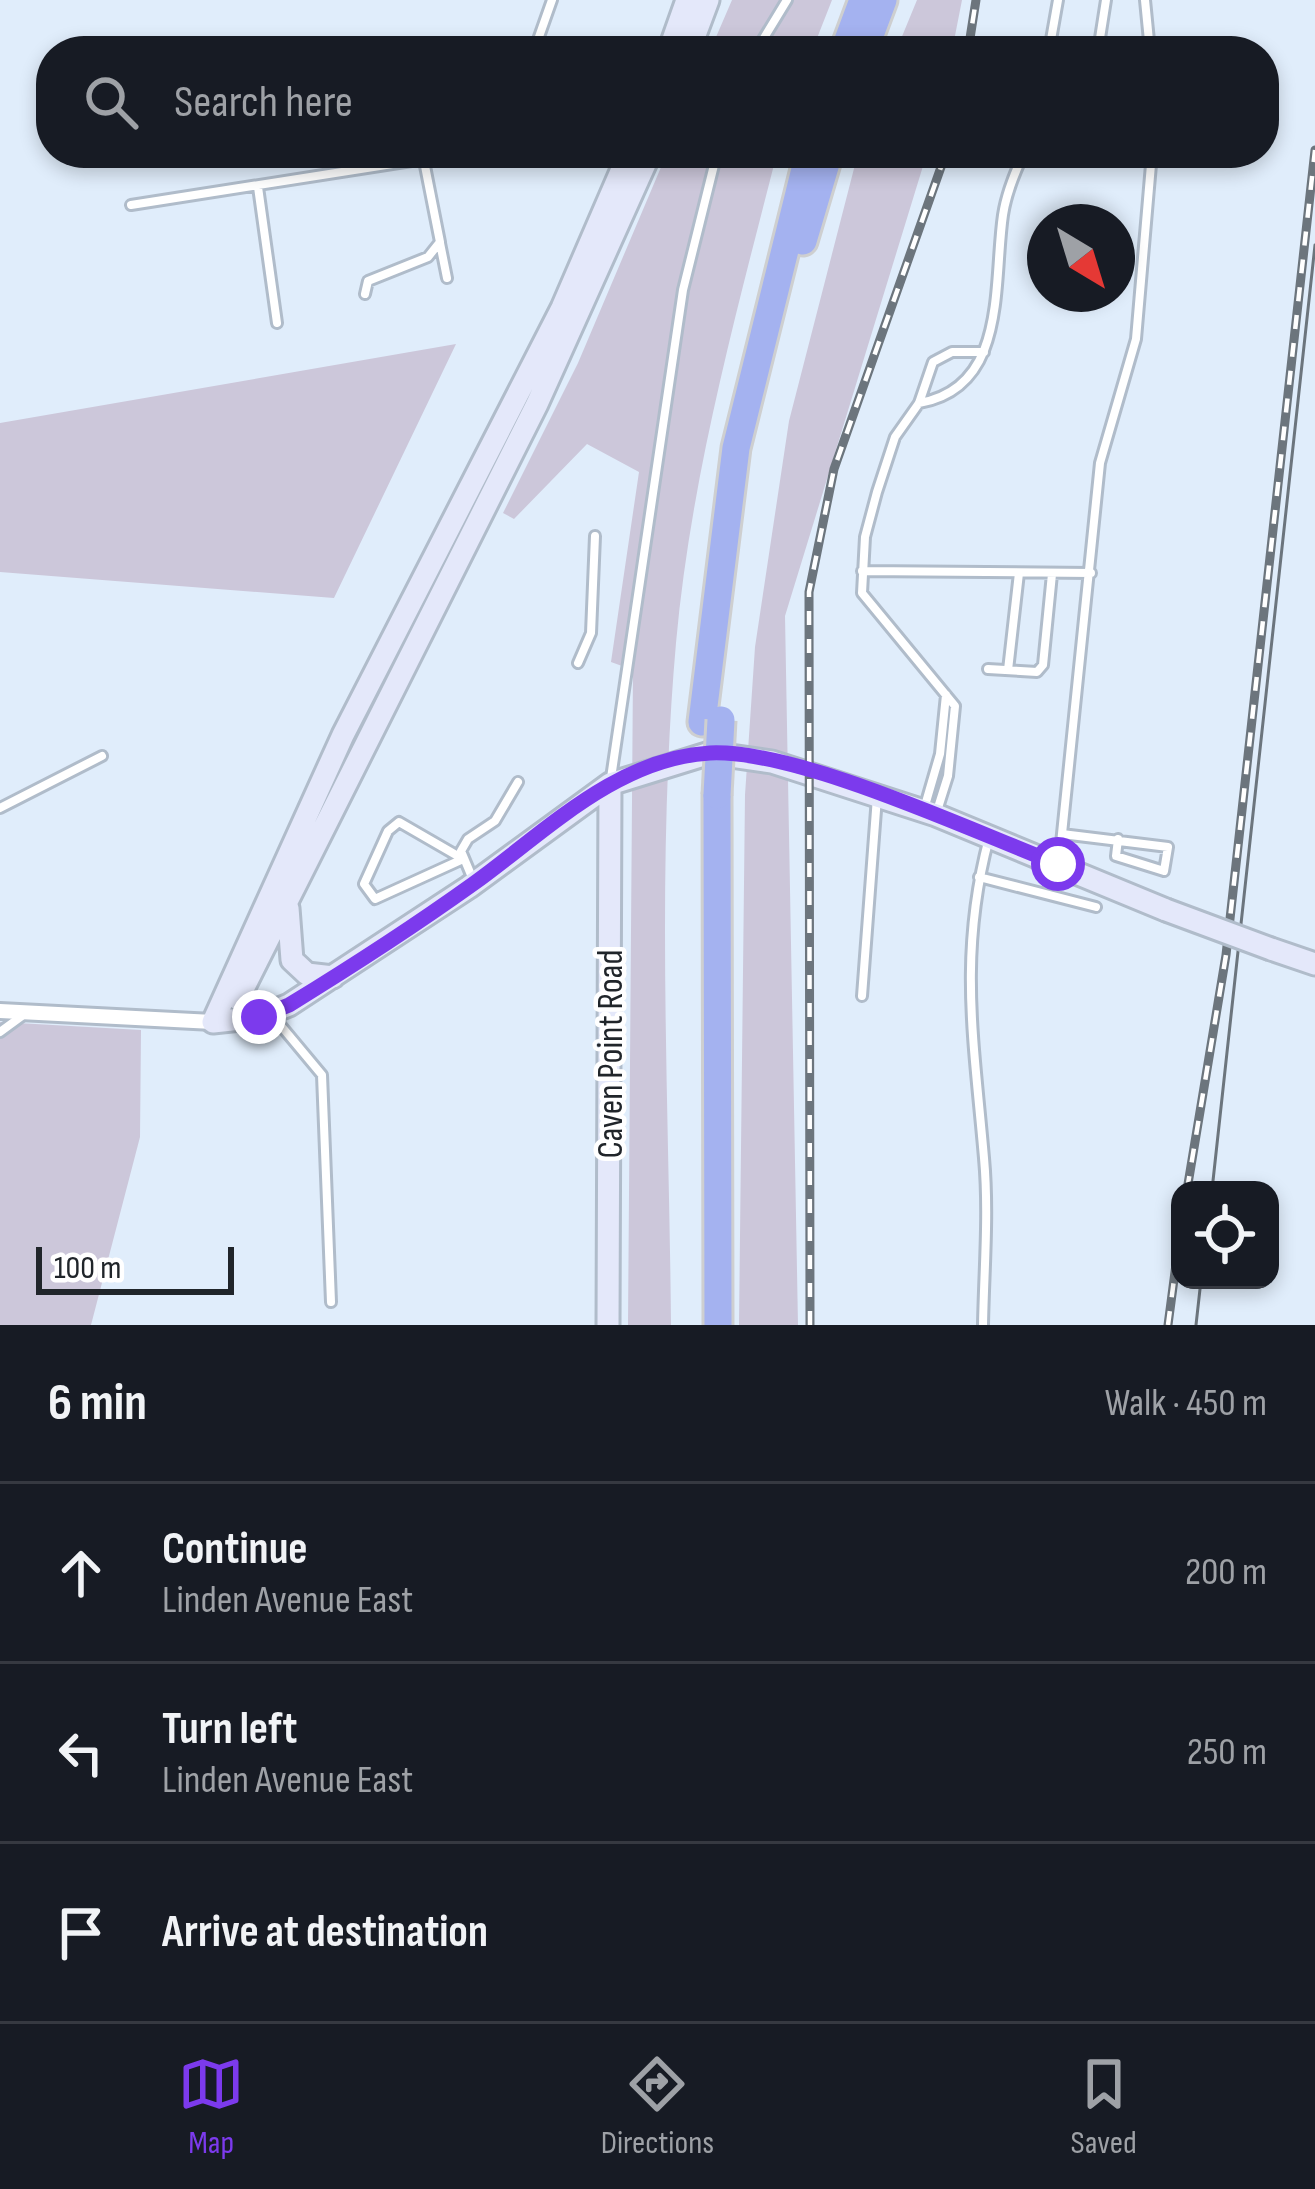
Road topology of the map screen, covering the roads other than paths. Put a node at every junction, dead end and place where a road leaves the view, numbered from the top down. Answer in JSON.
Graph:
{"nodes":[{"id":1,"x":552,"y":0,"type":"edge"},
{"id":2,"x":687,"y":0,"type":"edge"},
{"id":3,"x":708,"y":0,"type":"edge"},
{"id":4,"x":787,"y":0,"type":"edge"},
{"id":5,"x":863,"y":0,"type":"edge"},
{"id":6,"x":883,"y":0,"type":"edge"},
{"id":7,"x":1058,"y":0,"type":"edge"},
{"id":8,"x":1106,"y":0,"type":"edge"},
{"id":9,"x":1145,"y":0,"type":"edge"},
{"id":10,"x":539,"y":36,"type":"edge"},
{"id":11,"x":674,"y":36,"type":"edge"},
{"id":12,"x":695,"y":36,"type":"edge"},
{"id":13,"x":765,"y":36,"type":"edge"},
{"id":14,"x":850,"y":36,"type":"edge"},
{"id":15,"x":870,"y":36,"type":"edge"},
{"id":16,"x":1052,"y":36,"type":"edge"},
{"id":17,"x":1100,"y":36,"type":"edge"},
{"id":18,"x":1149,"y":36,"type":"edge"},
{"id":19,"x":375,"y":168,"type":"edge"},
{"id":20,"x":426,"y":168,"type":"edge"},
{"id":21,"x":622,"y":168,"type":"edge"},
{"id":22,"x":643,"y":168,"type":"edge"},
{"id":23,"x":712,"y":168,"type":"edge"},
{"id":24,"x":808,"y":168,"type":"edge"},
{"id":25,"x":822,"y":168,"type":"edge"},
{"id":26,"x":1019,"y":168,"type":"edge"},
{"id":27,"x":1151,"y":168,"type":"edge"},
{"id":28,"x":258,"y":187,"type":"junction"},
{"id":29,"x":805,"y":198,"type":"junction"},
{"id":30,"x":131,"y":205,"type":"dead end"},
{"id":31,"x":440,"y":242,"type":"junction"},
{"id":32,"x":447,"y":278,"type":"dead end"},
{"id":33,"x":365,"y":294,"type":"dead end"},
{"id":34,"x":277,"y":323,"type":"dead end"},
{"id":35,"x":984,"y":352,"type":"junction"},
{"id":36,"x":919,"y":404,"type":"junction"},
{"id":37,"x":595,"y":536,"type":"dead end"},
{"id":38,"x":862,"y":571,"type":"junction"},
{"id":39,"x":1019,"y":573,"type":"junction"},
{"id":40,"x":1090,"y":573,"type":"junction"},
{"id":41,"x":1052,"y":574,"type":"junction"},
{"id":42,"x":578,"y":663,"type":"dead end"},
{"id":43,"x":988,"y":668,"type":"dead end"},
{"id":44,"x":1008,"y":670,"type":"junction"},
{"id":45,"x":102,"y":756,"type":"dead end"},
{"id":46,"x":518,"y":782,"type":"dead end"},
{"id":47,"x":610,"y":784,"type":"junction"},
{"id":48,"x":877,"y":795,"type":"junction"},
{"id":49,"x":708,"y":796,"type":"junction"},
{"id":50,"x":0,"y":808,"type":"edge"},
{"id":51,"x":930,"y":813,"type":"junction"},
{"id":52,"x":1062,"y":834,"type":"junction"},
{"id":53,"x":989,"y":837,"type":"junction"},
{"id":54,"x":1118,"y":839,"type":"junction"},
{"id":55,"x":463,"y":859,"type":"junction"},
{"id":56,"x":1064,"y":866,"type":"junction"},
{"id":57,"x":979,"y":878,"type":"junction"},
{"id":58,"x":474,"y":883,"type":"junction"},
{"id":59,"x":1060,"y":900,"type":"junction"},
{"id":60,"x":288,"y":903,"type":"junction"},
{"id":61,"x":1096,"y":907,"type":"dead end"},
{"id":62,"x":1315,"y":964,"type":"edge"},
{"id":63,"x":334,"y":976,"type":"junction"},
{"id":64,"x":862,"y":996,"type":"dead end"},
{"id":65,"x":0,"y":1011,"type":"edge"},
{"id":66,"x":27,"y":1012,"type":"junction"},
{"id":67,"x":271,"y":1013,"type":"junction"},
{"id":68,"x":220,"y":1022,"type":"junction"},
{"id":69,"x":0,"y":1032,"type":"edge"},
{"id":70,"x":331,"y":1302,"type":"dead end"},
{"id":71,"x":608,"y":1325,"type":"edge"},
{"id":72,"x":700,"y":1325,"type":"edge"},
{"id":73,"x":718,"y":1325,"type":"edge"},
{"id":74,"x":983,"y":1325,"type":"edge"}],
"edges":[{"from":1,"to":10,"type":"lane"},
{"from":2,"to":11,"type":"street"},
{"from":3,"to":12,"type":"street"},
{"from":4,"to":13,"type":"lane"},
{"from":5,"to":14,"type":"highway"},
{"from":6,"to":15,"type":"highway"},
{"from":7,"to":16,"type":"lane"},
{"from":8,"to":17,"type":"lane"},
{"from":9,"to":18,"type":"lane"},
{"from":19,"to":28,"type":"lane"},
{"from":20,"to":31,"type":"lane"},
{"from":21,"to":68,"type":"street"},
{"from":22,"to":60,"type":"street"},
{"from":23,"to":47,"type":"lane"},
{"from":24,"to":29,"type":"highway"},
{"from":25,"to":29,"type":"highway"},
{"from":26,"to":35,"type":"lane"},
{"from":27,"to":40,"type":"lane"},
{"from":28,"to":30,"type":"lane"},
{"from":28,"to":34,"type":"lane"},
{"from":29,"to":49,"type":"highway"},
{"from":31,"to":32,"type":"lane"},
{"from":31,"to":33,"type":"lane"},
{"from":35,"to":36,"type":"lane"},
{"from":35,"to":36,"type":"lane"},
{"from":36,"to":38,"type":"lane"},
{"from":37,"to":42,"type":"lane"},
{"from":38,"to":39,"type":"lane"},
{"from":38,"to":51,"type":"lane"},
{"from":39,"to":41,"type":"lane"},
{"from":39,"to":44,"type":"lane"},
{"from":40,"to":41,"type":"lane"},
{"from":40,"to":52,"type":"lane"},
{"from":41,"to":44,"type":"lane"},
{"from":43,"to":44,"type":"lane"},
{"from":45,"to":50,"type":"lane"},
{"from":46,"to":55,"type":"lane"},
{"from":47,"to":48,"type":"street"},
{"from":47,"to":58,"type":"street"},
{"from":47,"to":71,"type":"street","name":"Caven Point Road"},
{"from":48,"to":51,"type":"street"},
{"from":48,"to":64,"type":"lane"},
{"from":49,"to":72,"type":"highway"},
{"from":49,"to":73,"type":"highway"},
{"from":51,"to":53,"type":"street"},
{"from":52,"to":54,"type":"lane"},
{"from":52,"to":56,"type":"lane"},
{"from":53,"to":56,"type":"street"},
{"from":53,"to":57,"type":"lane"},
{"from":54,"to":54,"type":"lane"},
{"from":55,"to":55,"type":"lane"},
{"from":55,"to":58,"type":"lane"},
{"from":56,"to":59,"type":"lane"},
{"from":56,"to":62,"type":"street","bridge":true},
{"from":57,"to":59,"type":"lane"},
{"from":57,"to":74,"type":"lane"},
{"from":58,"to":63,"type":"street"},
{"from":59,"to":61,"type":"lane"},
{"from":60,"to":63,"type":"street"},
{"from":60,"to":68,"type":"street"},
{"from":63,"to":67,"type":"street"},
{"from":65,"to":66,"type":"street"},
{"from":66,"to":68,"type":"street"},
{"from":66,"to":69,"type":"lane"},
{"from":67,"to":68,"type":"street"},
{"from":67,"to":70,"type":"lane"}]}
